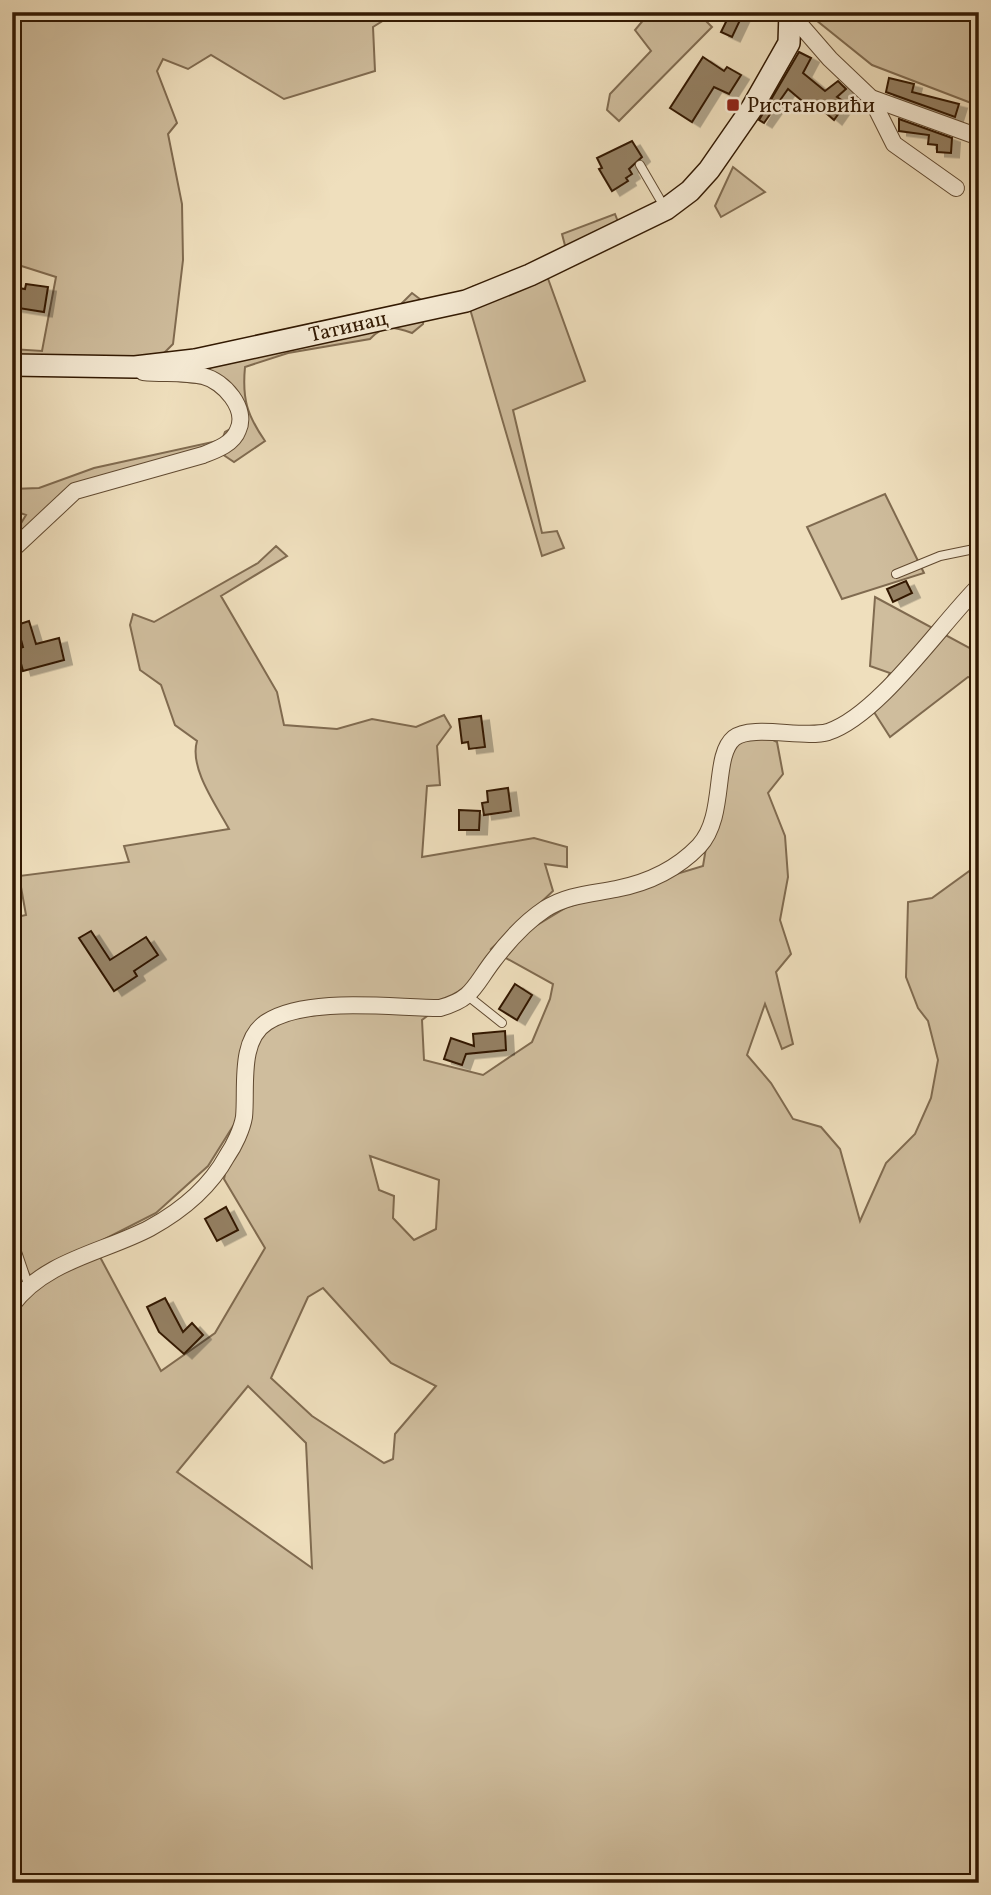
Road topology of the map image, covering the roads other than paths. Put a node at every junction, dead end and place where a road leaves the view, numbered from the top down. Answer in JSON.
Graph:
{"nodes":[{"id":1,"x":790,"y":13,"type":"edge"},
{"id":2,"x":871,"y":98,"type":"junction"},
{"id":3,"x":979,"y":137,"type":"edge"},
{"id":4,"x":640,"y":165,"type":"dead end"},
{"id":5,"x":956,"y":188,"type":"dead end"},
{"id":6,"x":666,"y":209,"type":"junction"},
{"id":7,"x":12,"y":365,"type":"edge"},
{"id":8,"x":135,"y":367,"type":"junction"},
{"id":9,"x":979,"y":548,"type":"edge"},
{"id":10,"x":12,"y":550,"type":"edge"},
{"id":11,"x":896,"y":574,"type":"dead end"},
{"id":12,"x":979,"y":586,"type":"edge"},
{"id":13,"x":468,"y":996,"type":"junction"},
{"id":14,"x":502,"y":1023,"type":"dead end"},
{"id":15,"x":12,"y":1237,"type":"edge"},
{"id":16,"x":29,"y":1287,"type":"junction"},
{"id":17,"x":12,"y":1305,"type":"edge"}],
"edges":[{"from":1,"to":2,"type":"street","name":"Татинац"},
{"from":1,"to":6,"type":"street","name":"Татинац"},
{"from":2,"to":3,"type":"street","name":"Татинац"},
{"from":2,"to":5,"type":"street","name":"Татинац"},
{"from":4,"to":6,"type":"lane"},
{"from":6,"to":8,"type":"street","name":"Татинац"},
{"from":7,"to":8,"type":"street","name":"Татинац"},
{"from":8,"to":10,"type":"street"},
{"from":9,"to":11,"type":"lane"},
{"from":12,"to":13,"type":"street"},
{"from":13,"to":14,"type":"lane"},
{"from":13,"to":16,"type":"street"},
{"from":15,"to":16,"type":"lane"},
{"from":16,"to":17,"type":"street"}]}
